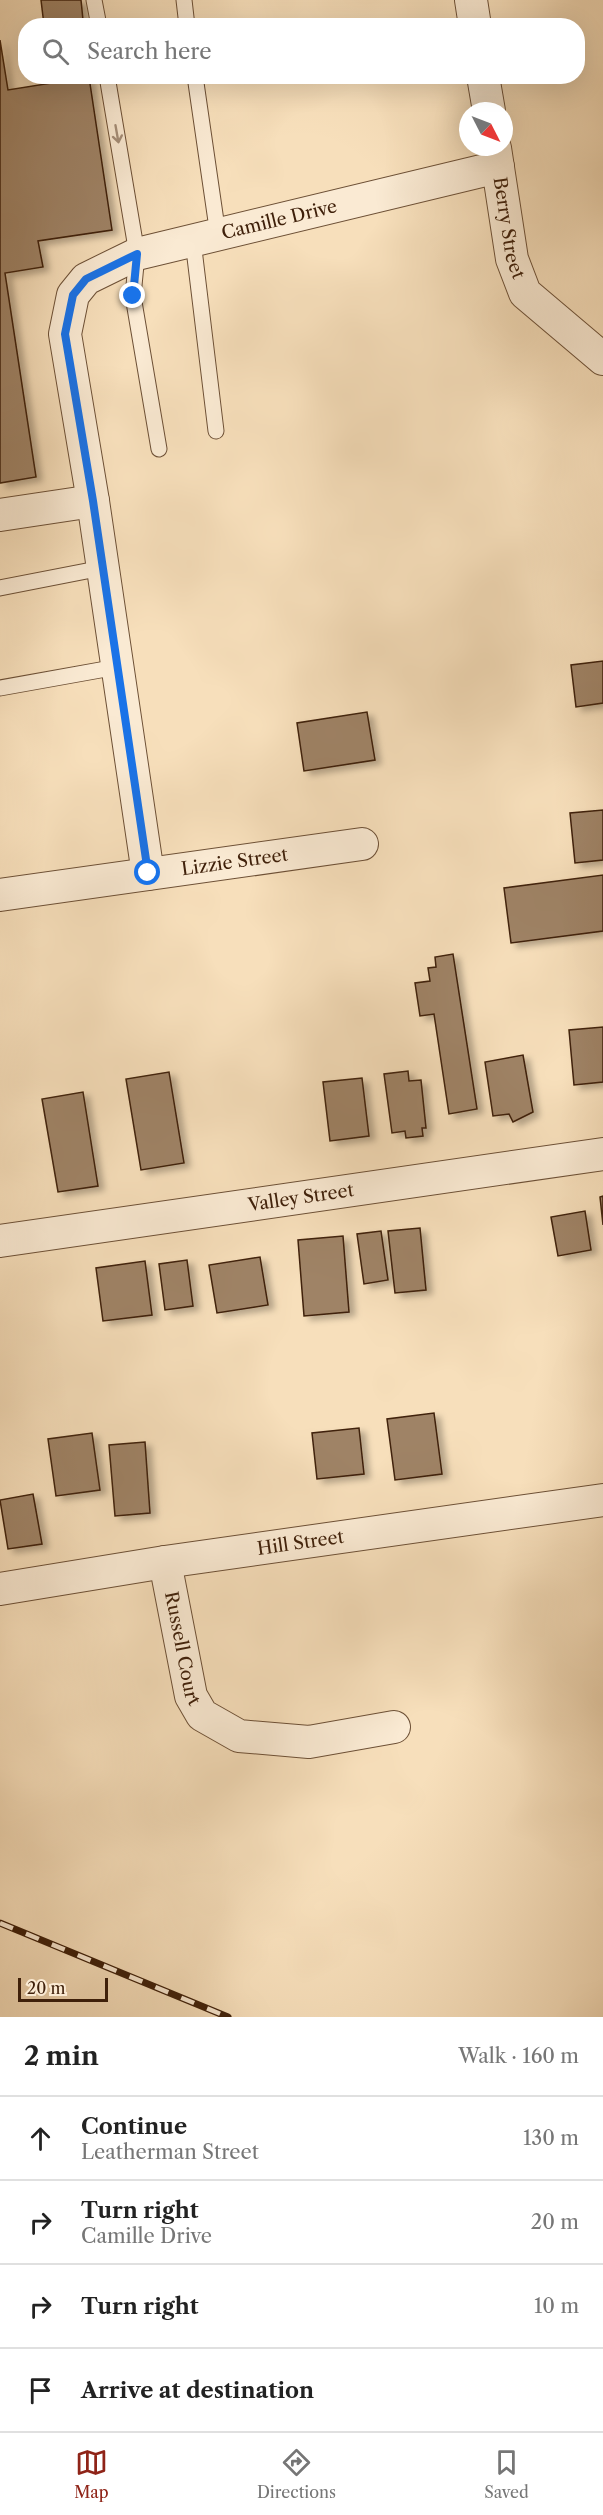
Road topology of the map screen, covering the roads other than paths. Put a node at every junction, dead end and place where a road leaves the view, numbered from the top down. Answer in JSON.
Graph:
{"nodes":[{"id":1,"x":94,"y":0,"type":"edge"},
{"id":2,"x":184,"y":0,"type":"edge"},
{"id":3,"x":471,"y":0,"type":"edge"},
{"id":4,"x":97,"y":18,"type":"edge"},
{"id":5,"x":186,"y":18,"type":"edge"},
{"id":6,"x":474,"y":18,"type":"edge"},
{"id":7,"x":108,"y":84,"type":"edge"},
{"id":8,"x":196,"y":84,"type":"edge"},
{"id":9,"x":484,"y":84,"type":"edge"},
{"id":10,"x":487,"y":102,"type":"edge"},
{"id":11,"x":496,"y":157,"type":"edge"},
{"id":12,"x":206,"y":238,"type":"junction"},
{"id":13,"x":137,"y":254,"type":"junction"},
{"id":14,"x":603,"y":359,"type":"edge"},
{"id":15,"x":216,"y":431,"type":"dead end"},
{"id":16,"x":159,"y":449,"type":"dead end"},
{"id":17,"x":93,"y":501,"type":"junction"},
{"id":18,"x":0,"y":515,"type":"edge"},
{"id":19,"x":102,"y":568,"type":"junction"},
{"id":20,"x":0,"y":588,"type":"edge"},
{"id":21,"x":117,"y":667,"type":"junction"},
{"id":22,"x":0,"y":688,"type":"edge"},
{"id":23,"x":362,"y":844,"type":"dead end"},
{"id":24,"x":148,"y":873,"type":"junction"},
{"id":25,"x":0,"y":896,"type":"edge"},
{"id":26,"x":603,"y":1154,"type":"edge"},
{"id":27,"x":0,"y":1241,"type":"edge"},
{"id":28,"x":603,"y":1500,"type":"edge"},
{"id":29,"x":165,"y":1562,"type":"junction"},
{"id":30,"x":0,"y":1589,"type":"edge"},
{"id":31,"x":394,"y":1726,"type":"dead end"}],
"edges":[{"from":1,"to":4,"type":"lane"},
{"from":2,"to":5,"type":"lane"},
{"from":3,"to":6,"type":"street"},
{"from":7,"to":13,"type":"lane","one_way":true},
{"from":8,"to":12,"type":"lane"},
{"from":9,"to":10,"type":"street"},
{"from":11,"to":12,"type":"street","name":"Camille Drive"},
{"from":11,"to":14,"type":"street","name":"Berry Street"},
{"from":12,"to":13,"type":"street","name":"Camille Drive"},
{"from":12,"to":15,"type":"lane"},
{"from":13,"to":16,"type":"lane"},
{"from":13,"to":17,"type":"street","name":"Camille Drive"},
{"from":17,"to":18,"type":"street"},
{"from":17,"to":19,"type":"street"},
{"from":19,"to":20,"type":"lane"},
{"from":19,"to":21,"type":"street"},
{"from":21,"to":22,"type":"lane"},
{"from":21,"to":24,"type":"street"},
{"from":23,"to":24,"type":"street","name":"Lizzie Street"},
{"from":24,"to":25,"type":"street","name":"Lizzie Street"},
{"from":26,"to":27,"type":"street","name":"Valley Street"},
{"from":28,"to":29,"type":"street","name":"Hill Street"},
{"from":29,"to":30,"type":"street","name":"Hill Street"},
{"from":29,"to":31,"type":"street","name":"Russell Court"}]}
